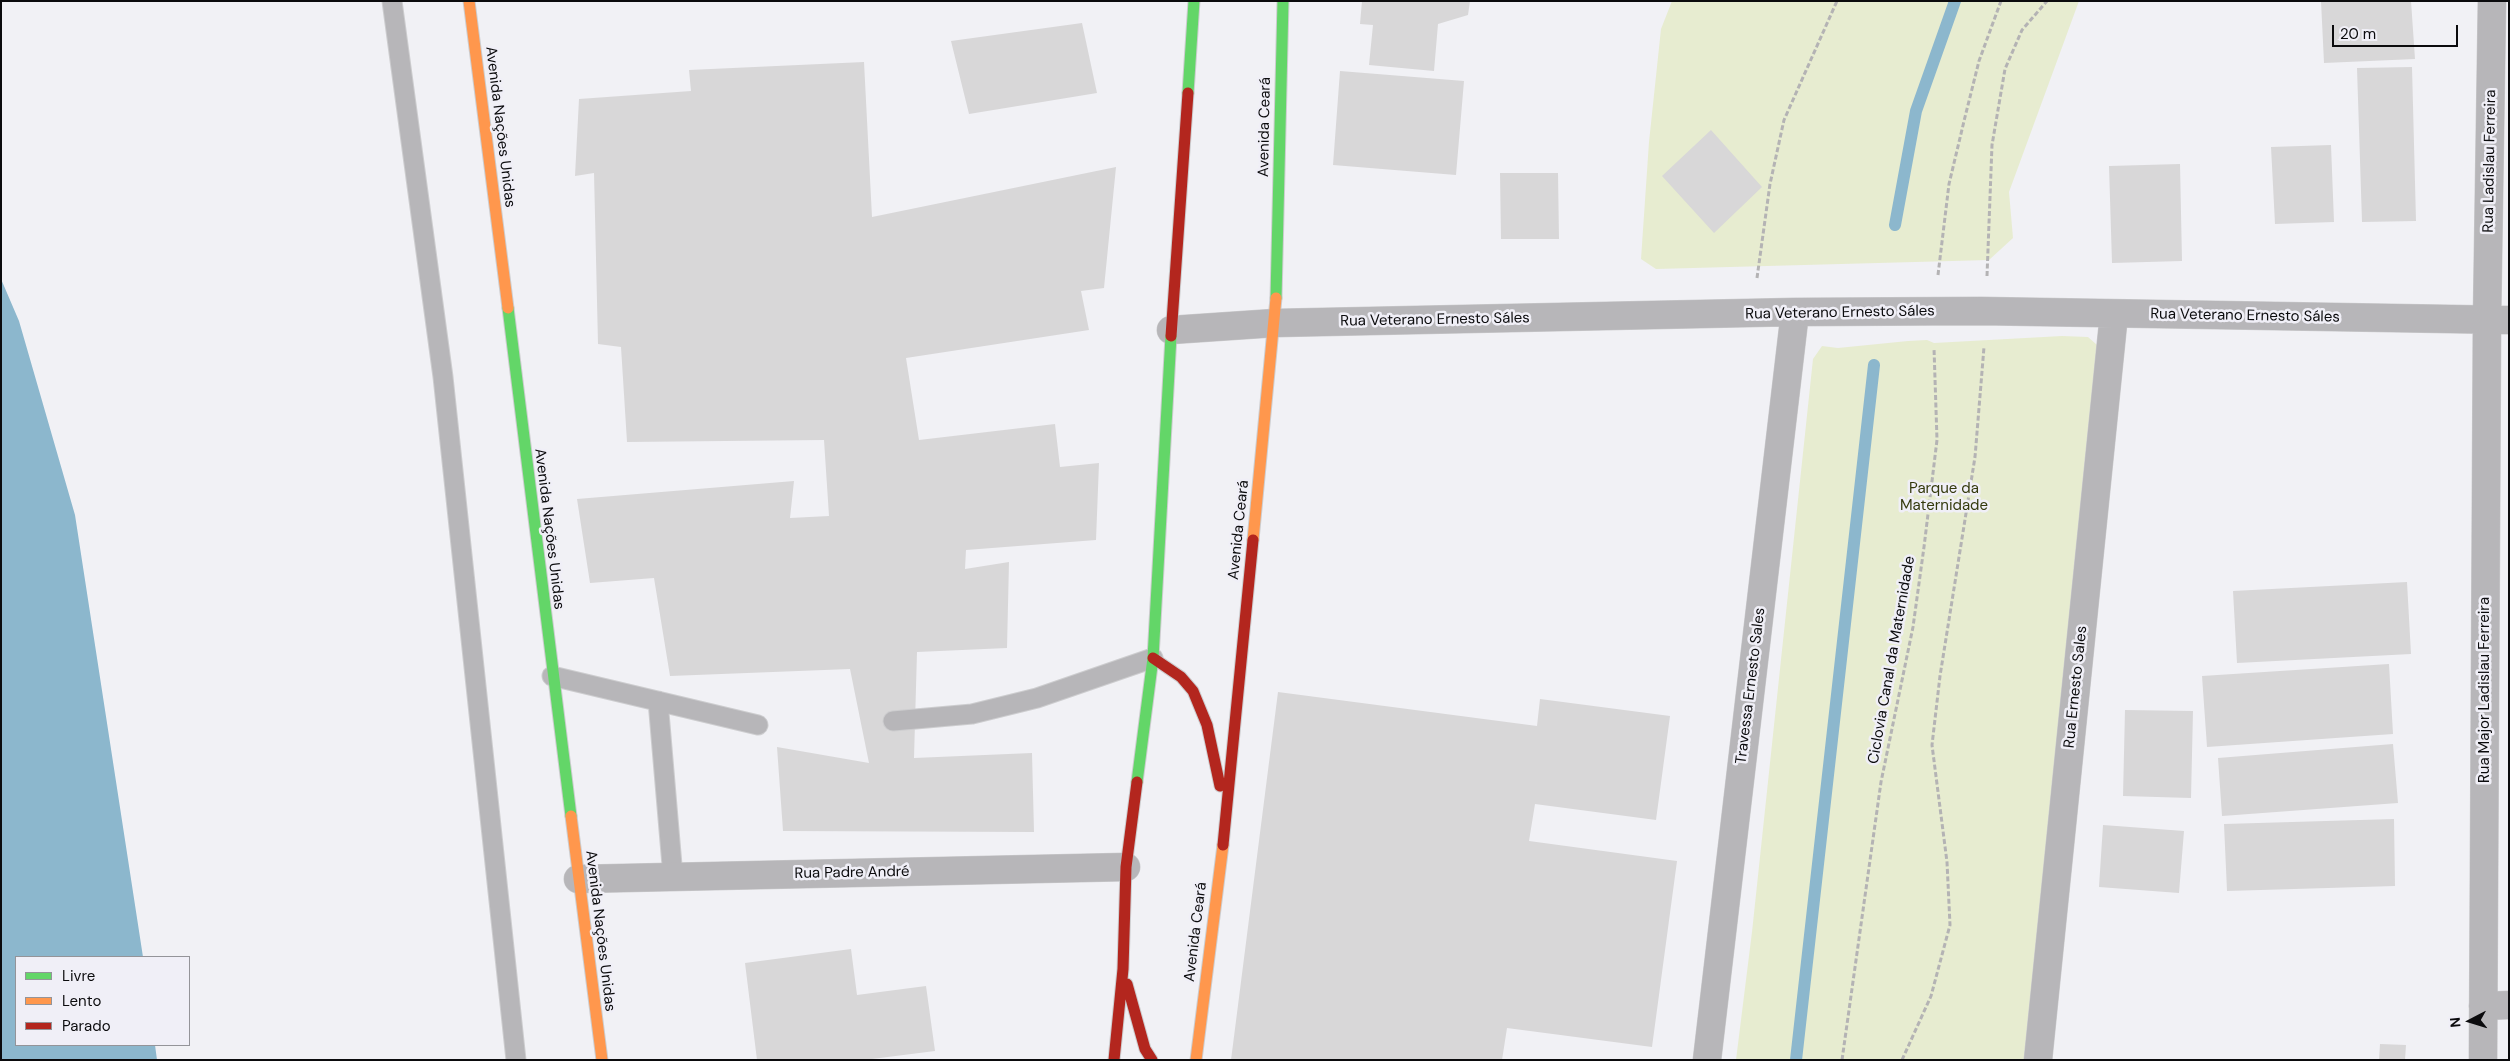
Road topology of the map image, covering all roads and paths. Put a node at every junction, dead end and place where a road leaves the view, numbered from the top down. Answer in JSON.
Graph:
{"nodes":[{"id":1,"x":392,"y":1,"type":"edge"},
{"id":2,"x":470,"y":1,"type":"edge"},
{"id":3,"x":1194,"y":1,"type":"edge"},
{"id":4,"x":1283,"y":1,"type":"edge"},
{"id":5,"x":1837,"y":1,"type":"edge"},
{"id":6,"x":2001,"y":1,"type":"edge"},
{"id":7,"x":2047,"y":1,"type":"edge"},
{"id":8,"x":2492,"y":1,"type":"edge"},
{"id":9,"x":1982,"y":310,"type":"junction"},
{"id":10,"x":1933,"y":311,"type":"junction"},
{"id":11,"x":1795,"y":312,"type":"junction"},
{"id":12,"x":1747,"y":314,"type":"junction"},
{"id":13,"x":2114,"y":314,"type":"junction"},
{"id":14,"x":2498,"y":320,"type":"edge"},
{"id":15,"x":1275,"y":323,"type":"junction"},
{"id":16,"x":1171,"y":330,"type":"junction"},
{"id":17,"x":1153,"y":658,"type":"junction"},
{"id":18,"x":552,"y":676,"type":"junction"},
{"id":19,"x":658,"y":701,"type":"junction"},
{"id":20,"x":893,"y":721,"type":"dead end"},
{"id":21,"x":758,"y":725,"type":"dead end"},
{"id":22,"x":1226,"y":817,"type":"junction"},
{"id":23,"x":1126,"y":867,"type":"junction"},
{"id":24,"x":673,"y":877,"type":"junction"},
{"id":25,"x":578,"y":879,"type":"junction"},
{"id":26,"x":1122,"y":968,"type":"junction"},
{"id":27,"x":2496,"y":1006,"type":"edge"},
{"id":28,"x":516,"y":1060,"type":"edge"},
{"id":29,"x":602,"y":1060,"type":"edge"},
{"id":30,"x":1114,"y":1060,"type":"edge"},
{"id":31,"x":1152,"y":1060,"type":"edge"},
{"id":32,"x":1196,"y":1060,"type":"edge"},
{"id":33,"x":1706,"y":1060,"type":"edge"},
{"id":34,"x":1842,"y":1060,"type":"edge"},
{"id":35,"x":1902,"y":1060,"type":"edge"},
{"id":36,"x":2038,"y":1060,"type":"edge"},
{"id":37,"x":2483,"y":1060,"type":"edge"}],
"edges":[{"from":1,"to":28,"type":"lane"},
{"from":2,"to":18,"type":"main road","name":"Avenida Nações Unidas"},
{"from":3,"to":16,"type":"main road"},
{"from":4,"to":15,"type":"main road","name":"Avenida Ceará"},
{"from":5,"to":12,"type":"path"},
{"from":6,"to":10,"type":"path","name":"Ciclovia Canal da Maternidade"},
{"from":7,"to":9,"type":"path"},
{"from":8,"to":14,"type":"street","name":"Rua Ladislau Ferreira"},
{"from":9,"to":10,"type":"street","name":"Rua Veterano Ernesto Sáles"},
{"from":9,"to":13,"type":"street","name":"Rua Veterano Ernesto Sáles"},
{"from":9,"to":35,"type":"path"},
{"from":10,"to":11,"type":"street","name":"Rua Veterano Ernesto Sáles"},
{"from":10,"to":34,"type":"path","name":"Ciclovia Canal da Maternidade"},
{"from":11,"to":12,"type":"street","name":"Rua Veterano Ernesto Sáles"},
{"from":11,"to":33,"type":"street","name":"Travessa Ernesto Sales"},
{"from":12,"to":15,"type":"street","name":"Rua Veterano Ernesto Sáles"},
{"from":13,"to":14,"type":"street","name":"Rua Veterano Ernesto Sáles"},
{"from":13,"to":36,"type":"street","name":"Rua Ernesto Sales"},
{"from":14,"to":27,"type":"street","name":"Rua Major Ladislau Ferreira"},
{"from":15,"to":16,"type":"street","name":"Rua Veterano Ernesto Sáles"},
{"from":15,"to":22,"type":"main road","name":"Avenida Ceará"},
{"from":16,"to":17,"type":"main road"},
{"from":17,"to":20,"type":"lane"},
{"from":17,"to":22,"type":"main road"},
{"from":17,"to":23,"type":"main road"},
{"from":18,"to":19,"type":"lane"},
{"from":18,"to":25,"type":"main road","name":"Avenida Nações Unidas"},
{"from":19,"to":21,"type":"lane"},
{"from":19,"to":24,"type":"lane"},
{"from":22,"to":32,"type":"main road","name":"Avenida Ceará"},
{"from":23,"to":24,"type":"street","name":"Rua Padre André"},
{"from":23,"to":26,"type":"main road"},
{"from":24,"to":25,"type":"street","name":"Rua Padre André"},
{"from":25,"to":29,"type":"main road","name":"Avenida Nações Unidas"},
{"from":26,"to":30,"type":"main road"},
{"from":26,"to":31,"type":"main road"},
{"from":27,"to":37,"type":"street","name":"Rua Major Ladislau Ferreira"}]}
